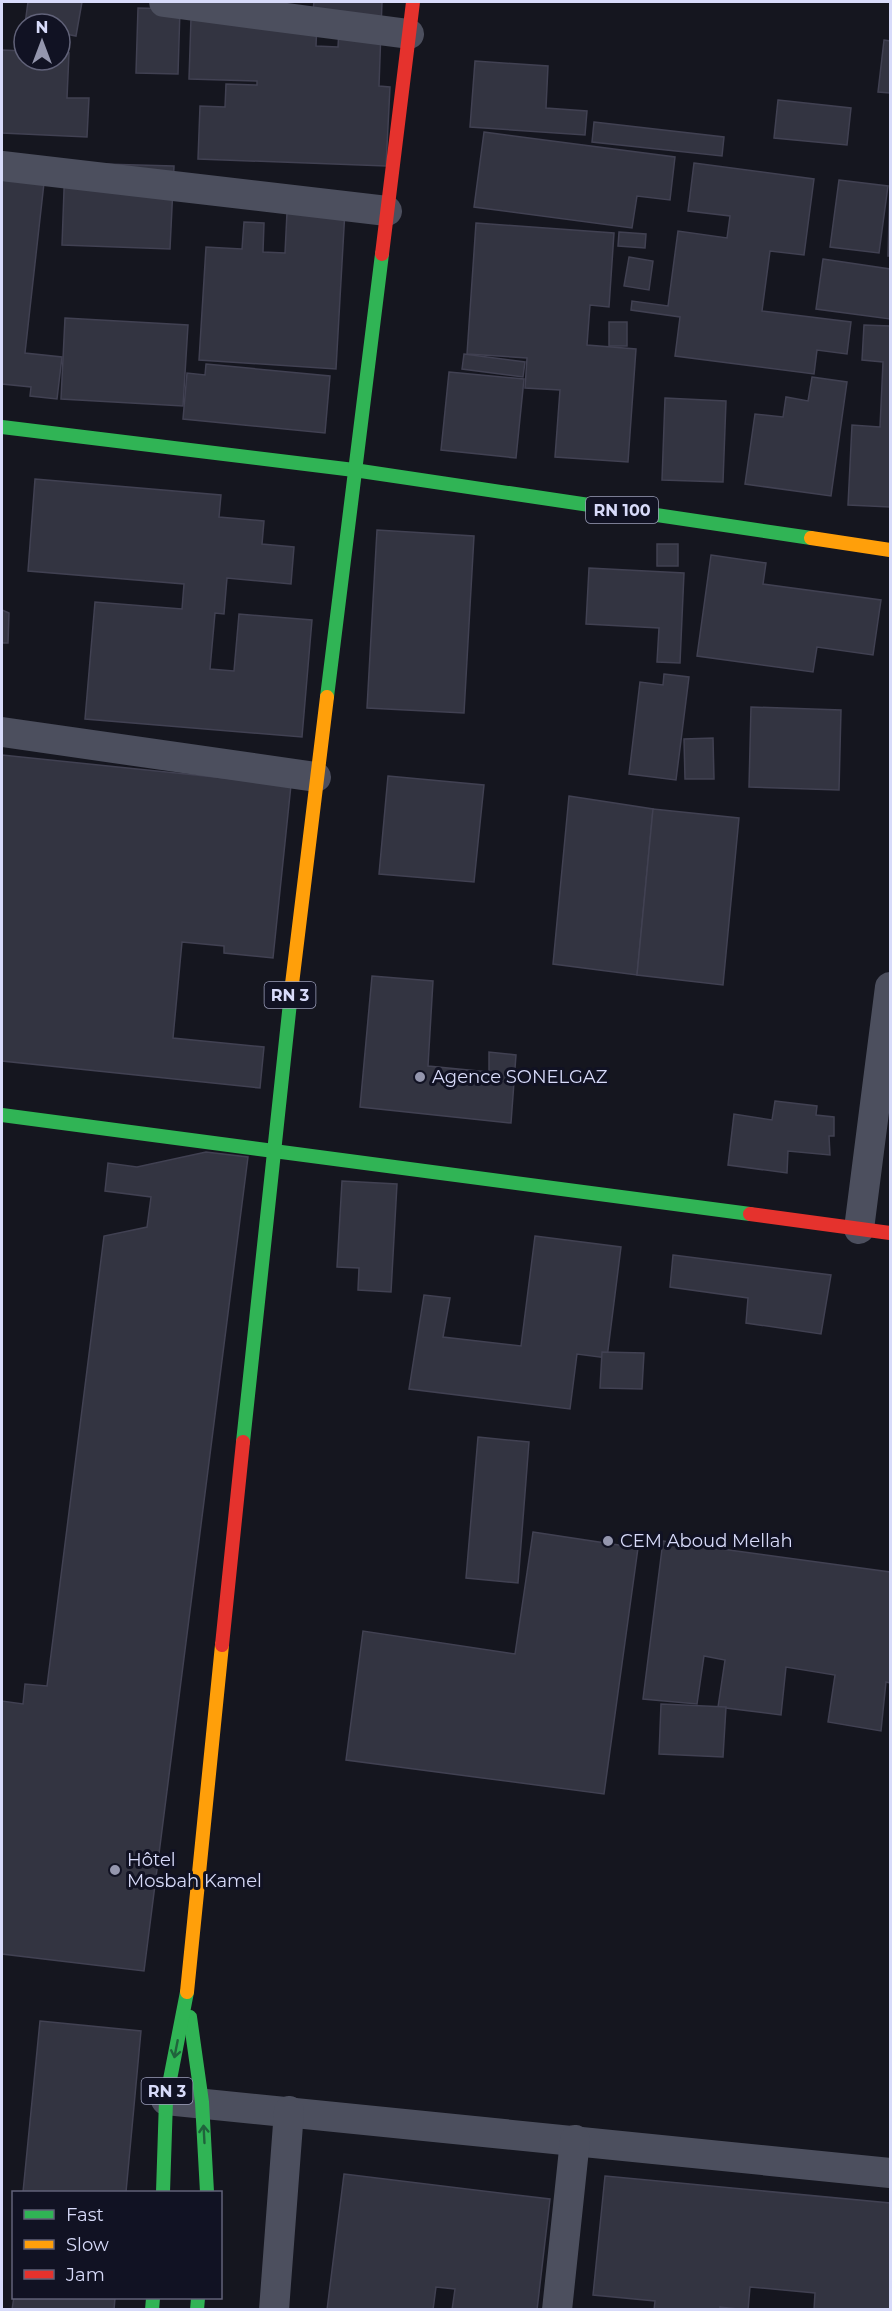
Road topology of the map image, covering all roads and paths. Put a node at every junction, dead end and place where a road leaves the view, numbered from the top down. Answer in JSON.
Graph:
{"nodes":[{"id":1,"x":164,"y":2,"type":"edge"},
{"id":2,"x":413,"y":2,"type":"edge"},
{"id":3,"x":409,"y":34,"type":"junction"},
{"id":4,"x":2,"y":165,"type":"edge"},
{"id":5,"x":387,"y":211,"type":"junction"},
{"id":6,"x":2,"y":427,"type":"edge"},
{"id":7,"x":354,"y":470,"type":"junction"},
{"id":8,"x":891,"y":550,"type":"edge"},
{"id":9,"x":2,"y":732,"type":"edge"},
{"id":10,"x":316,"y":777,"type":"junction"},
{"id":11,"x":891,"y":987,"type":"edge"},
{"id":12,"x":2,"y":1115,"type":"edge"},
{"id":13,"x":273,"y":1153,"type":"junction"},
{"id":14,"x":860,"y":1229,"type":"junction"},
{"id":15,"x":891,"y":1233,"type":"edge"},
{"id":16,"x":187,"y":1992,"type":"junction"},
{"id":17,"x":166,"y":2100,"type":"junction"},
{"id":18,"x":202,"y":2102,"type":"junction"},
{"id":19,"x":289,"y":2111,"type":"junction"},
{"id":20,"x":575,"y":2140,"type":"junction"},
{"id":21,"x":891,"y":2173,"type":"edge"},
{"id":22,"x":163,"y":2191,"type":"edge"},
{"id":23,"x":207,"y":2191,"type":"edge"},
{"id":24,"x":274,"y":2310,"type":"edge"},
{"id":25,"x":557,"y":2310,"type":"edge"}],
"edges":[{"from":1,"to":3,"type":"street"},
{"from":2,"to":3,"type":"main road","number":"RN 3"},
{"from":3,"to":5,"type":"main road","number":"RN 3"},
{"from":4,"to":5,"type":"street"},
{"from":5,"to":7,"type":"main road","number":"RN 3"},
{"from":6,"to":7,"type":"main road","number":"RN 100"},
{"from":7,"to":8,"type":"main road","number":"RN 100"},
{"from":7,"to":10,"type":"main road","number":"RN 3"},
{"from":9,"to":10,"type":"street"},
{"from":10,"to":13,"type":"main road","number":"RN 3"},
{"from":11,"to":14,"type":"street"},
{"from":12,"to":13,"type":"main road"},
{"from":13,"to":14,"type":"main road"},
{"from":13,"to":16,"type":"main road","number":"RN 3"},
{"from":14,"to":15,"type":"main road"},
{"from":16,"to":17,"type":"main road","number":"RN 3","one_way":true},
{"from":16,"to":18,"type":"main road","number":"RN 3"},
{"from":17,"to":18,"type":"street"},
{"from":17,"to":22,"type":"main road","number":"RN 3"},
{"from":18,"to":19,"type":"street"},
{"from":23,"to":18,"type":"main road","number":"RN 3","one_way":true},
{"from":19,"to":20,"type":"street"},
{"from":19,"to":24,"type":"street"},
{"from":20,"to":21,"type":"street"},
{"from":20,"to":25,"type":"street"}]}
